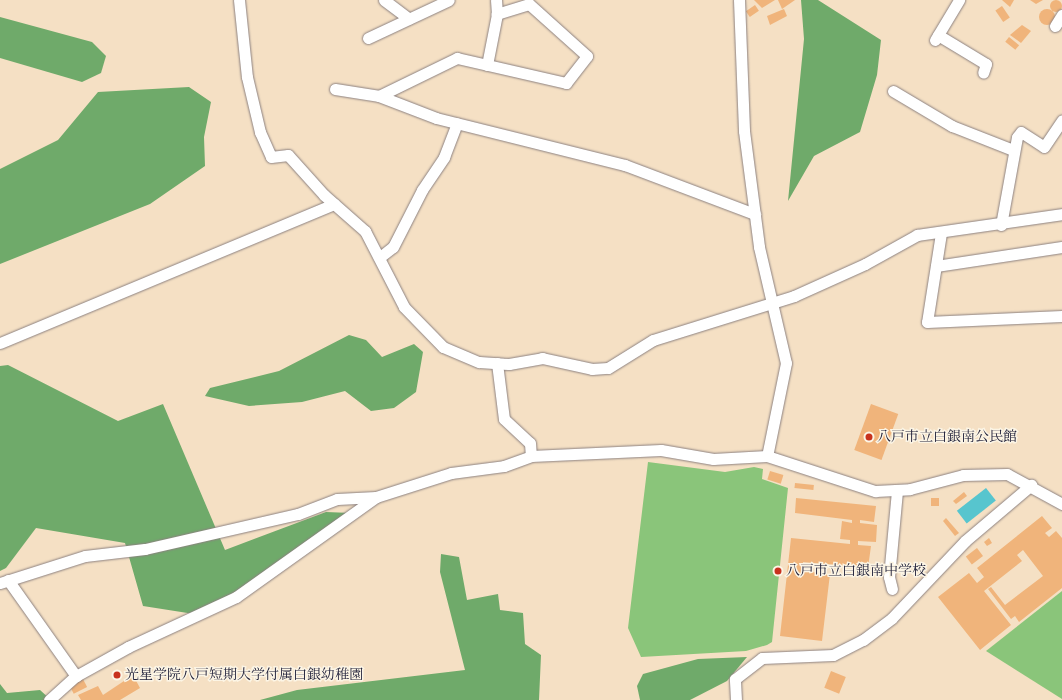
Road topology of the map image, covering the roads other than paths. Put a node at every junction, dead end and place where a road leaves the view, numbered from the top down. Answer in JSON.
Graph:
{"nodes":[{"id":1,"x":239,"y":0,"type":"edge"},
{"id":2,"x":384,"y":0,"type":"edge"},
{"id":3,"x":449,"y":0,"type":"edge"},
{"id":4,"x":496,"y":0,"type":"edge"},
{"id":5,"x":739,"y":0,"type":"edge"},
{"id":6,"x":959,"y":0,"type":"edge"},
{"id":7,"x":497,"y":14,"type":"junction"},
{"id":8,"x":1062,"y":14,"type":"edge"},
{"id":9,"x":409,"y":19,"type":"junction"},
{"id":10,"x":1055,"y":26,"type":"dead end"},
{"id":11,"x":368,"y":38,"type":"dead end"},
{"id":12,"x":487,"y":65,"type":"junction"},
{"id":13,"x":983,"y":73,"type":"dead end"},
{"id":14,"x":335,"y":89,"type":"dead end"},
{"id":15,"x":893,"y":91,"type":"dead end"},
{"id":16,"x":379,"y":96,"type":"junction"},
{"id":17,"x":1062,"y":120,"type":"edge"},
{"id":18,"x":457,"y":123,"type":"junction"},
{"id":19,"x":1059,"y":132,"type":"edge"},
{"id":20,"x":1013,"y":150,"type":"junction"},
{"id":21,"x":334,"y":204,"type":"junction"},
{"id":22,"x":755,"y":214,"type":"junction"},
{"id":23,"x":1062,"y":214,"type":"edge"},
{"id":24,"x":1001,"y":225,"type":"junction"},
{"id":25,"x":941,"y":233,"type":"junction"},
{"id":26,"x":1062,"y":247,"type":"edge"},
{"id":27,"x":380,"y":257,"type":"junction"},
{"id":28,"x":936,"y":266,"type":"junction"},
{"id":29,"x":772,"y":302,"type":"junction"},
{"id":30,"x":1062,"y":316,"type":"edge"},
{"id":31,"x":0,"y":342,"type":"edge"},
{"id":32,"x":497,"y":363,"type":"junction"},
{"id":33,"x":532,"y":456,"type":"junction"},
{"id":34,"x":767,"y":456,"type":"junction"},
{"id":35,"x":1031,"y":485,"type":"junction"},
{"id":36,"x":897,"y":491,"type":"junction"},
{"id":37,"x":376,"y":498,"type":"junction"},
{"id":38,"x":1059,"y":498,"type":"edge"},
{"id":39,"x":4,"y":582,"type":"edge"},
{"id":40,"x":892,"y":589,"type":"dead end"},
{"id":41,"x":76,"y":676,"type":"junction"},
{"id":42,"x":49,"y":700,"type":"edge"},
{"id":43,"x":736,"y":700,"type":"edge"}],
"edges":[{"from":1,"to":21,"type":"street"},
{"from":2,"to":9,"type":"street"},
{"from":3,"to":9,"type":"street"},
{"from":4,"to":7,"type":"street"},
{"from":5,"to":22,"type":"street"},
{"from":6,"to":13,"type":"street"},
{"from":7,"to":12,"type":"street"},
{"from":7,"to":12,"type":"street"},
{"from":8,"to":10,"type":"street"},
{"from":9,"to":11,"type":"street"},
{"from":12,"to":16,"type":"street"},
{"from":14,"to":16,"type":"street"},
{"from":15,"to":20,"type":"street"},
{"from":16,"to":18,"type":"street"},
{"from":17,"to":19,"type":"street"},
{"from":18,"to":22,"type":"street"},
{"from":18,"to":27,"type":"street"},
{"from":19,"to":20,"type":"street"},
{"from":20,"to":24,"type":"street"},
{"from":21,"to":27,"type":"street"},
{"from":21,"to":31,"type":"street"},
{"from":22,"to":29,"type":"street"},
{"from":23,"to":24,"type":"street"},
{"from":24,"to":25,"type":"street"},
{"from":25,"to":28,"type":"street"},
{"from":25,"to":29,"type":"street"},
{"from":26,"to":28,"type":"street"},
{"from":27,"to":32,"type":"street"},
{"from":28,"to":30,"type":"street"},
{"from":29,"to":32,"type":"street"},
{"from":29,"to":34,"type":"street"},
{"from":32,"to":33,"type":"street"},
{"from":33,"to":34,"type":"street"},
{"from":33,"to":37,"type":"street"},
{"from":34,"to":36,"type":"street"},
{"from":35,"to":36,"type":"street"},
{"from":35,"to":38,"type":"street"},
{"from":35,"to":43,"type":"street"},
{"from":36,"to":40,"type":"street"},
{"from":37,"to":39,"type":"street"},
{"from":37,"to":41,"type":"street"},
{"from":39,"to":41,"type":"street"},
{"from":41,"to":42,"type":"street"}]}
